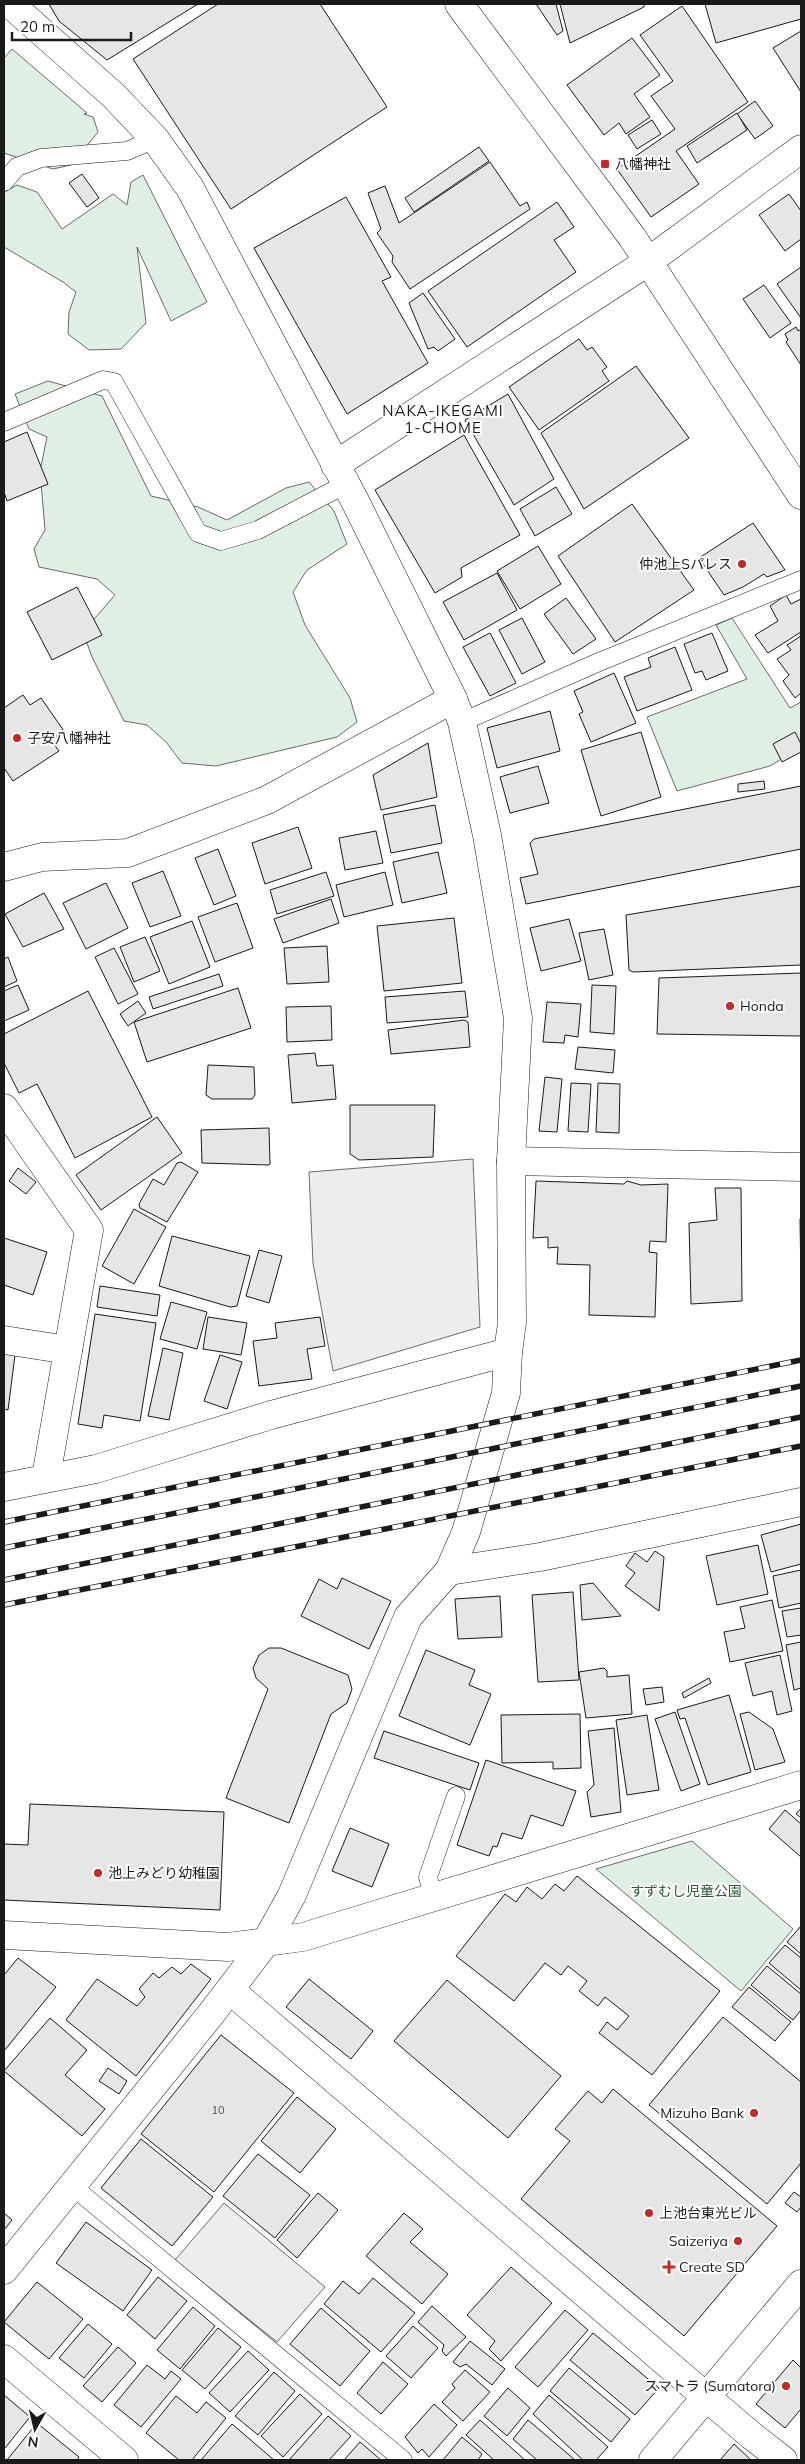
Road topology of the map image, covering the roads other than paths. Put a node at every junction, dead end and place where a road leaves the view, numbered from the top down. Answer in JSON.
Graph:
{"nodes":[{"id":1,"x":10,"y":4,"type":"edge"},
{"id":2,"x":459,"y":4,"type":"edge"},
{"id":3,"x":155,"y":139,"type":"junction"},
{"id":4,"x":801,"y":149,"type":"edge"},
{"id":5,"x":4,"y":182,"type":"edge"},
{"id":6,"x":649,"y":261,"type":"junction"},
{"id":7,"x":4,"y":422,"type":"edge"},
{"id":8,"x":340,"y":475,"type":"junction"},
{"id":9,"x":801,"y":495,"type":"edge"},
{"id":10,"x":801,"y":580,"type":"edge"},
{"id":11,"x":458,"y":711,"type":"junction"},
{"id":12,"x":4,"y":868,"type":"edge"},
{"id":13,"x":4,"y":1108,"type":"edge"},
{"id":14,"x":511,"y":1161,"type":"junction"},
{"id":15,"x":801,"y":1167,"type":"edge"},
{"id":16,"x":4,"y":1340,"type":"edge"},
{"id":17,"x":68,"y":1350,"type":"junction"},
{"id":18,"x":508,"y":1352,"type":"junction"},
{"id":19,"x":46,"y":1477,"type":"junction"},
{"id":20,"x":4,"y":1487,"type":"edge"},
{"id":21,"x":801,"y":1502,"type":"edge"},
{"id":22,"x":449,"y":1571,"type":"junction"},
{"id":23,"x":801,"y":1785,"type":"edge"},
{"id":24,"x":456,"y":1796,"type":"dead end"},
{"id":25,"x":433,"y":1895,"type":"junction"},
{"id":26,"x":4,"y":1935,"type":"edge"},
{"id":27,"x":266,"y":1942,"type":"junction"},
{"id":28,"x":230,"y":1990,"type":"junction"},
{"id":29,"x":72,"y":2186,"type":"junction"},
{"id":30,"x":4,"y":2270,"type":"edge"},
{"id":31,"x":801,"y":2284,"type":"edge"},
{"id":32,"x":4,"y":2359,"type":"edge"},
{"id":33,"x":706,"y":2397,"type":"junction"},
{"id":34,"x":124,"y":2460,"type":"edge"},
{"id":35,"x":403,"y":2460,"type":"edge"},
{"id":36,"x":653,"y":2460,"type":"edge"},
{"id":37,"x":783,"y":2460,"type":"edge"}],
"edges":[{"from":1,"to":3,"type":"street"},
{"from":2,"to":6,"type":"street"},
{"from":3,"to":5,"type":"lane"},
{"from":3,"to":8,"type":"street"},
{"from":4,"to":6,"type":"street"},
{"from":6,"to":8,"type":"street"},
{"from":6,"to":9,"type":"street"},
{"from":7,"to":8,"type":"lane"},
{"from":8,"to":11,"type":"street"},
{"from":10,"to":11,"type":"lane"},
{"from":11,"to":12,"type":"street"},
{"from":11,"to":14,"type":"street"},
{"from":13,"to":17,"type":"street"},
{"from":14,"to":15,"type":"street"},
{"from":14,"to":18,"type":"street"},
{"from":16,"to":17,"type":"street"},
{"from":17,"to":19,"type":"street"},
{"from":18,"to":19,"type":"street"},
{"from":18,"to":22,"type":"street"},
{"from":19,"to":20,"type":"street"},
{"from":21,"to":22,"type":"street"},
{"from":22,"to":27,"type":"street"},
{"from":23,"to":25,"type":"street"},
{"from":24,"to":25,"type":"lane"},
{"from":25,"to":27,"type":"street"},
{"from":26,"to":27,"type":"street"},
{"from":27,"to":28,"type":"street"},
{"from":28,"to":29,"type":"street"},
{"from":28,"to":33,"type":"street"},
{"from":29,"to":30,"type":"street"},
{"from":29,"to":35,"type":"lane"},
{"from":31,"to":33,"type":"street"},
{"from":32,"to":34,"type":"street"},
{"from":33,"to":36,"type":"street"},
{"from":33,"to":37,"type":"street"}]}
